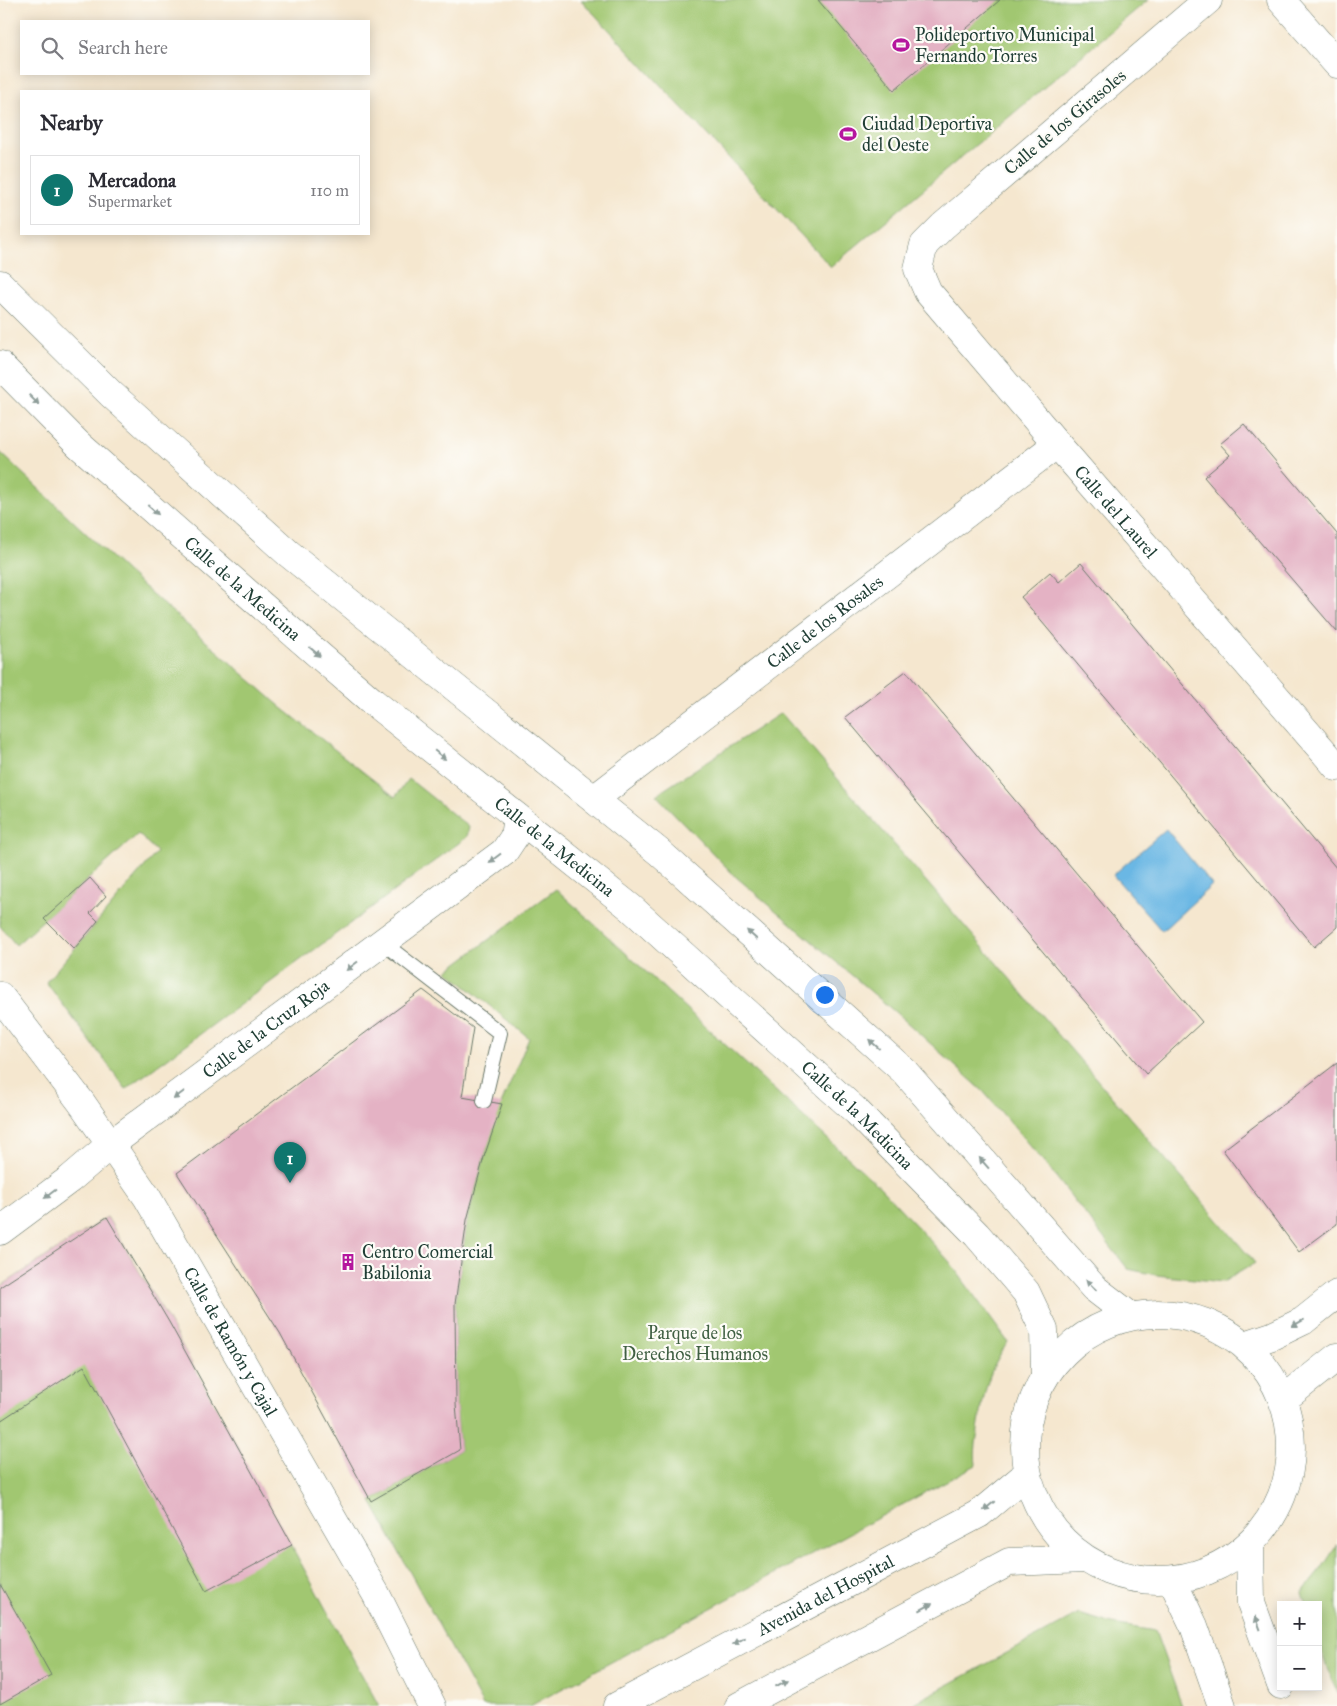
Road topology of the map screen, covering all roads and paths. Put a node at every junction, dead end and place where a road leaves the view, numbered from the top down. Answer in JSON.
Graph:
{"nodes":[{"id":1,"x":1208,"y":0,"type":"edge"},
{"id":2,"x":1281,"y":0,"type":"edge"},
{"id":3,"x":1337,"y":64,"type":"edge"},
{"id":4,"x":924,"y":245,"type":"joint"},
{"id":5,"x":0,"y":284,"type":"edge"},
{"id":6,"x":0,"y":365,"type":"edge"},
{"id":7,"x":1057,"y":444,"type":"junction"},
{"id":8,"x":1337,"y":766,"type":"edge"},
{"id":9,"x":594,"y":799,"type":"junction"},
{"id":10,"x":517,"y":817,"type":"junction"},
{"id":11,"x":383,"y":943,"type":"junction"},
{"id":12,"x":0,"y":996,"type":"edge"},
{"id":13,"x":484,"y":1101,"type":"dead end"},
{"id":14,"x":111,"y":1144,"type":"junction"},
{"id":15,"x":0,"y":1231,"type":"edge"},
{"id":16,"x":1337,"y":1294,"type":"edge"},
{"id":17,"x":1129,"y":1315,"type":"junction"},
{"id":18,"x":1245,"y":1344,"type":"junction"},
{"id":19,"x":1337,"y":1357,"type":"edge"},
{"id":20,"x":1045,"y":1374,"type":"junction"},
{"id":21,"x":1284,"y":1399,"type":"junction"},
{"id":22,"x":1027,"y":1474,"type":"junction"},
{"id":23,"x":1250,"y":1544,"type":"junction"},
{"id":24,"x":1085,"y":1559,"type":"junction"},
{"id":25,"x":1172,"y":1580,"type":"junction"},
{"id":26,"x":1277,"y":1675,"type":"edge"},
{"id":27,"x":1283,"y":1691,"type":"edge"},
{"id":28,"x":432,"y":1706,"type":"edge"},
{"id":29,"x":617,"y":1706,"type":"edge"},
{"id":30,"x":739,"y":1706,"type":"edge"},
{"id":31,"x":1222,"y":1706,"type":"edge"},
{"id":32,"x":1288,"y":1706,"type":"edge"}],
"edges":[{"from":1,"to":4,"type":"street","name":"Calle de los Girasoles"},
{"from":2,"to":3,"type":"street"},
{"from":4,"to":7,"type":"street","name":"Calle del Laurel"},
{"from":5,"to":9,"type":"street"},
{"from":6,"to":10,"type":"street","name":"Calle de la Medicina","one_way":true},
{"from":7,"to":8,"type":"street","name":"Calle del Laurel"},
{"from":7,"to":9,"type":"street","name":"Calle de los Rosales"},
{"from":17,"to":9,"type":"street","one_way":true},
{"from":10,"to":11,"type":"street","name":"Calle de la Cruz Roja","one_way":true},
{"from":10,"to":20,"type":"street","name":"Calle de la Medicina"},
{"from":11,"to":13,"type":"lane"},
{"from":11,"to":14,"type":"street","name":"Calle de la Cruz Roja","one_way":true},
{"from":12,"to":14,"type":"street","name":"Calle de Ramón y Cajal"},
{"from":14,"to":15,"type":"street","name":"Calle de la Cruz Roja","one_way":true},
{"from":14,"to":28,"type":"street","name":"Calle de Ramón y Cajal"},
{"from":16,"to":18,"type":"street","one_way":true},
{"from":17,"to":18,"type":"street"},
{"from":17,"to":20,"type":"street"},
{"from":18,"to":21,"type":"street"},
{"from":19,"to":21,"type":"street"},
{"from":20,"to":22,"type":"street"},
{"from":21,"to":23,"type":"street"},
{"from":22,"to":24,"type":"street"},
{"from":22,"to":29,"type":"street","name":"Avenida del Hospital","one_way":true},
{"from":23,"to":25,"type":"street"},
{"from":26,"to":23,"type":"street","one_way":true},
{"from":24,"to":25,"type":"street"},
{"from":30,"to":24,"type":"street","one_way":true},
{"from":25,"to":31,"type":"street"},
{"from":27,"to":32,"type":"street"}]}
